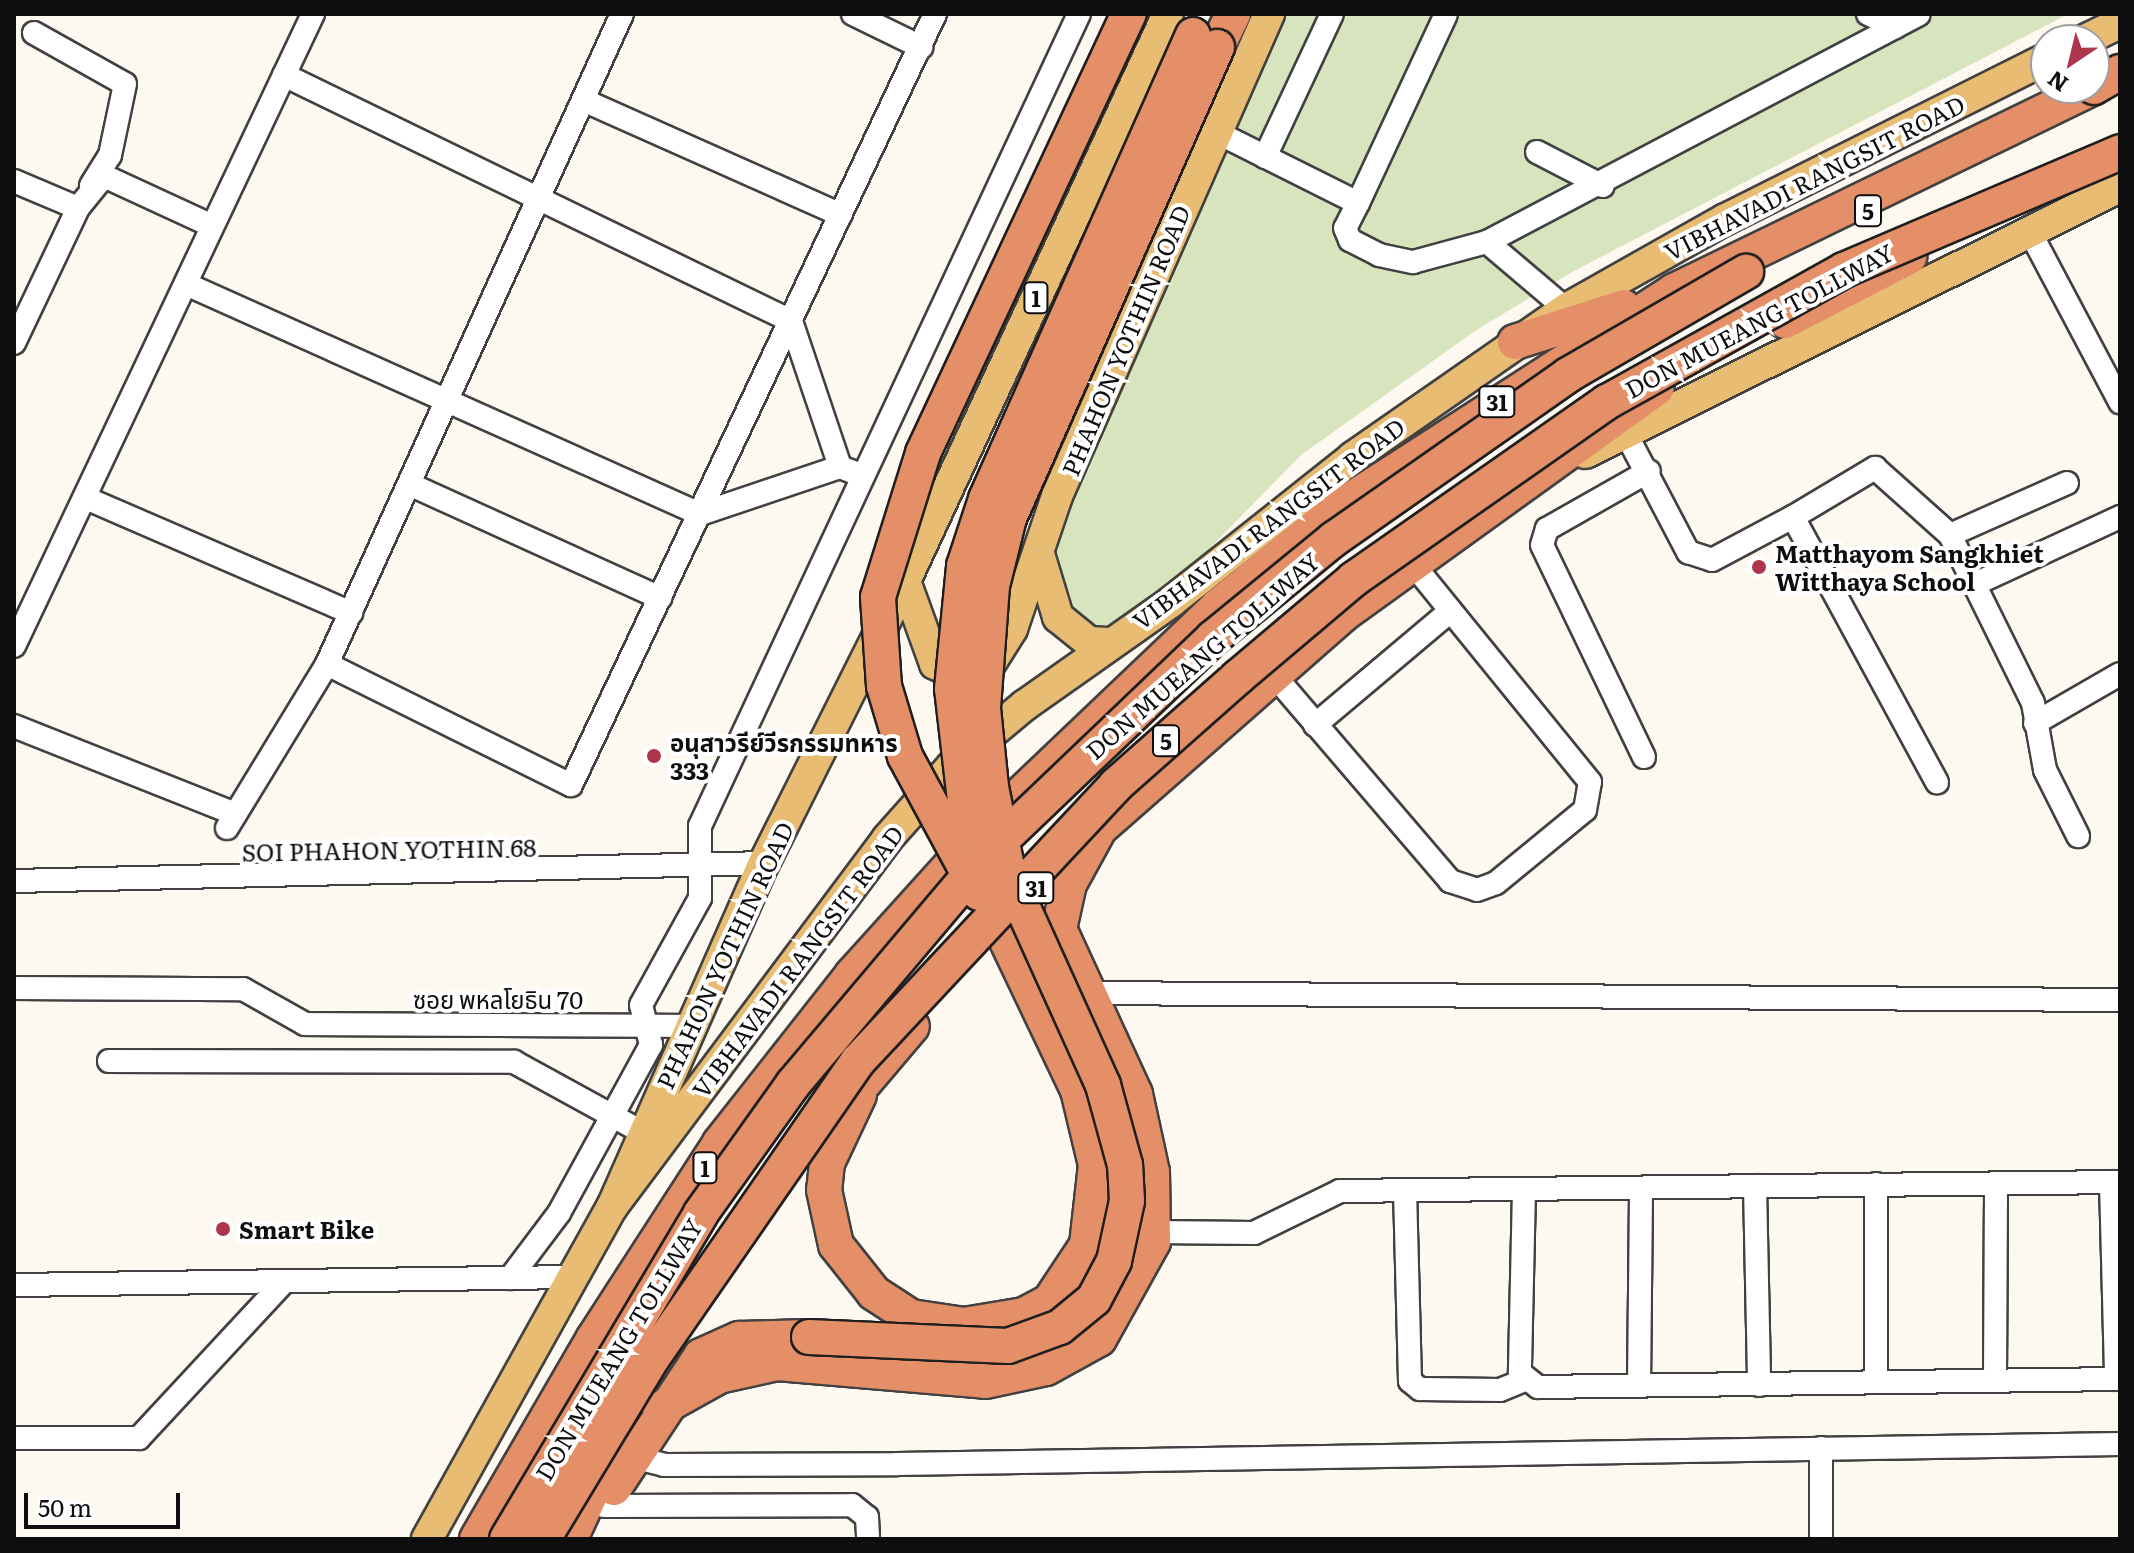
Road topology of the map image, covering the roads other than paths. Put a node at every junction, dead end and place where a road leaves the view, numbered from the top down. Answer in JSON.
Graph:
{"nodes":[{"id":1,"x":313,"y":14,"type":"edge"},
{"id":2,"x":622,"y":14,"type":"edge"},
{"id":3,"x":853,"y":14,"type":"edge"},
{"id":4,"x":935,"y":14,"type":"edge"},
{"id":5,"x":1079,"y":14,"type":"edge"},
{"id":6,"x":1129,"y":14,"type":"edge"},
{"id":7,"x":1233,"y":14,"type":"edge"},
{"id":8,"x":1269,"y":14,"type":"edge"},
{"id":9,"x":1332,"y":14,"type":"edge"},
{"id":10,"x":1446,"y":14,"type":"edge"},
{"id":11,"x":1871,"y":14,"type":"edge"},
{"id":12,"x":1919,"y":14,"type":"edge"},
{"id":13,"x":1895,"y":27,"type":"junction"},
{"id":14,"x":1195,"y":28,"type":"edge"},
{"id":15,"x":34,"y":33,"type":"dead end"},
{"id":16,"x":921,"y":47,"type":"junction"},
{"id":17,"x":2030,"y":67,"type":"edge"},
{"id":18,"x":284,"y":75,"type":"junction"},
{"id":19,"x":2120,"y":89,"type":"edge"},
{"id":20,"x":583,"y":100,"type":"junction"},
{"id":21,"x":2060,"y":104,"type":"edge"},
{"id":22,"x":2067,"y":104,"type":"edge"},
{"id":23,"x":1216,"y":132,"type":"junction"},
{"id":24,"x":2120,"y":139,"type":"edge"},
{"id":25,"x":1991,"y":151,"type":"junction"},
{"id":26,"x":2120,"y":151,"type":"edge"},
{"id":27,"x":1537,"y":152,"type":"dead end"},
{"id":28,"x":1265,"y":157,"type":"junction"},
{"id":29,"x":14,"y":181,"type":"edge"},
{"id":30,"x":91,"y":185,"type":"junction"},
{"id":31,"x":1603,"y":186,"type":"junction"},
{"id":32,"x":2120,"y":187,"type":"edge"},
{"id":33,"x":2016,"y":191,"type":"junction"},
{"id":34,"x":540,"y":194,"type":"junction"},
{"id":35,"x":1358,"y":203,"type":"junction"},
{"id":36,"x":78,"y":208,"type":"junction"},
{"id":37,"x":841,"y":215,"type":"junction"},
{"id":38,"x":210,"y":225,"type":"junction"},
{"id":39,"x":2029,"y":230,"type":"junction"},
{"id":40,"x":1487,"y":242,"type":"junction"},
{"id":41,"x":186,"y":284,"type":"junction"},
{"id":42,"x":1674,"y":291,"type":"junction"},
{"id":43,"x":1566,"y":309,"type":"junction"},
{"id":44,"x":791,"y":321,"type":"junction"},
{"id":45,"x":1515,"y":342,"type":"junction"},
{"id":46,"x":14,"y":343,"type":"edge"},
{"id":47,"x":2111,"y":360,"type":"edge"},
{"id":48,"x":447,"y":400,"type":"junction"},
{"id":49,"x":2120,"y":402,"type":"edge"},
{"id":50,"x":1625,"y":432,"type":"junction"},
{"id":51,"x":851,"y":471,"type":"junction"},
{"id":52,"x":1649,"y":471,"type":"junction"},
{"id":53,"x":2067,"y":483,"type":"dead end"},
{"id":54,"x":409,"y":484,"type":"junction"},
{"id":55,"x":1508,"y":493,"type":"junction"},
{"id":56,"x":88,"y":499,"type":"junction"},
{"id":57,"x":700,"y":514,"type":"junction"},
{"id":58,"x":1793,"y":517,"type":"junction"},
{"id":59,"x":2120,"y":517,"type":"edge"},
{"id":60,"x":1950,"y":535,"type":"junction"},
{"id":61,"x":1039,"y":548,"type":"junction"},
{"id":62,"x":1411,"y":562,"type":"junction"},
{"id":63,"x":905,"y":581,"type":"junction"},
{"id":64,"x":1975,"y":584,"type":"junction"},
{"id":65,"x":660,"y":598,"type":"junction"},
{"id":66,"x":1449,"y":612,"type":"junction"},
{"id":67,"x":351,"y":613,"type":"junction"},
{"id":68,"x":1108,"y":643,"type":"junction"},
{"id":69,"x":14,"y":646,"type":"edge"},
{"id":70,"x":327,"y":664,"type":"junction"},
{"id":71,"x":1272,"y":673,"type":"junction"},
{"id":72,"x":2120,"y":674,"type":"edge"},
{"id":73,"x":2035,"y":723,"type":"junction"},
{"id":74,"x":1315,"y":725,"type":"junction"},
{"id":75,"x":14,"y":726,"type":"edge"},
{"id":76,"x":1644,"y":757,"type":"dead end"},
{"id":77,"x":1937,"y":782,"type":"dead end"},
{"id":78,"x":1103,"y":823,"type":"junction"},
{"id":79,"x":981,"y":832,"type":"joint"},
{"id":80,"x":2078,"y":836,"type":"dead end"},
{"id":81,"x":764,"y":863,"type":"junction"},
{"id":82,"x":700,"y":869,"type":"junction"},
{"id":83,"x":14,"y":881,"type":"edge"},
{"id":84,"x":1002,"y":931,"type":"junction"},
{"id":85,"x":14,"y":988,"type":"edge"},
{"id":86,"x":1087,"y":993,"type":"junction"},
{"id":87,"x":2120,"y":1000,"type":"edge"},
{"id":88,"x":647,"y":1026,"type":"junction"},
{"id":89,"x":690,"y":1026,"type":"junction"},
{"id":90,"x":109,"y":1061,"type":"dead end"},
{"id":91,"x":868,"y":1077,"type":"junction"},
{"id":92,"x":613,"y":1116,"type":"junction"},
{"id":93,"x":642,"y":1132,"type":"junction"},
{"id":94,"x":2116,"y":1182,"type":"edge"},
{"id":95,"x":1996,"y":1183,"type":"junction"},
{"id":96,"x":1876,"y":1184,"type":"junction"},
{"id":97,"x":1755,"y":1186,"type":"junction"},
{"id":98,"x":1641,"y":1188,"type":"junction"},
{"id":99,"x":1405,"y":1190,"type":"junction"},
{"id":100,"x":1524,"y":1190,"type":"junction"},
{"id":101,"x":612,"y":1207,"type":"junction"},
{"id":102,"x":1152,"y":1232,"type":"junction"},
{"id":103,"x":572,"y":1277,"type":"junction"},
{"id":104,"x":510,"y":1278,"type":"junction"},
{"id":105,"x":282,"y":1284,"type":"junction"},
{"id":106,"x":14,"y":1285,"type":"edge"},
{"id":107,"x":2118,"y":1379,"type":"edge"},
{"id":108,"x":1525,"y":1380,"type":"junction"},
{"id":109,"x":1995,"y":1380,"type":"junction"},
{"id":110,"x":1876,"y":1381,"type":"junction"},
{"id":111,"x":1759,"y":1385,"type":"junction"},
{"id":112,"x":1639,"y":1386,"type":"junction"},
{"id":113,"x":660,"y":1409,"type":"junction"},
{"id":114,"x":14,"y":1438,"type":"edge"},
{"id":115,"x":2120,"y":1444,"type":"edge"},
{"id":116,"x":1821,"y":1448,"type":"junction"},
{"id":117,"x":633,"y":1457,"type":"junction"},
{"id":118,"x":604,"y":1506,"type":"junction"},
{"id":119,"x":427,"y":1539,"type":"edge"},
{"id":120,"x":477,"y":1539,"type":"edge"},
{"id":121,"x":507,"y":1539,"type":"edge"},
{"id":122,"x":543,"y":1539,"type":"edge"},
{"id":123,"x":570,"y":1539,"type":"edge"},
{"id":124,"x":576,"y":1539,"type":"edge"},
{"id":125,"x":868,"y":1539,"type":"edge"},
{"id":126,"x":1821,"y":1539,"type":"edge"}],
"edges":[{"from":1,"to":18,"type":"street"},
{"from":2,"to":20,"type":"street"},
{"from":3,"to":16,"type":"street"},
{"from":4,"to":16,"type":"street"},
{"from":5,"to":51,"type":"street"},
{"from":6,"to":84,"type":"highway","bridge":true},
{"from":7,"to":14,"type":"highway"},
{"from":8,"to":23,"type":"main road","name":"PHAHON YOTHIN ROAD"},
{"from":9,"to":28,"type":"street"},
{"from":10,"to":35,"type":"street"},
{"from":11,"to":13,"type":"street"},
{"from":12,"to":13,"type":"street"},
{"from":13,"to":31,"type":"street"},
{"from":14,"to":63,"type":"main road","name":"PHAHON YOTHIN ROAD","number":"1"},
{"from":14,"to":84,"type":"highway","bridge":true},
{"from":14,"to":113,"type":"highway","bridge":true},
{"from":15,"to":30,"type":"street"},
{"from":16,"to":37,"type":"street"},
{"from":17,"to":43,"type":"main road","name":"VIBHAVADI RANGSIT ROAD","number":"31"},
{"from":18,"to":34,"type":"street"},
{"from":18,"to":38,"type":"street"},
{"from":19,"to":25,"type":"highway","name":"DON MUEANG TOLLWAY","number":"5"},
{"from":20,"to":34,"type":"street"},
{"from":20,"to":37,"type":"street"},
{"from":21,"to":42,"type":"highway","name":"VIBHAVADI RANGSIT ROAD","number":"31"},
{"from":22,"to":25,"type":"highway","number":"5"},
{"from":23,"to":28,"type":"street"},
{"from":23,"to":61,"type":"main road","name":"PHAHON YOTHIN ROAD"},
{"from":24,"to":33,"type":"highway","name":"DON MUEANG TOLLWAY","number":"5"},
{"from":25,"to":121,"type":"highway","name":"DON MUEANG TOLLWAY","number":"5","bridge":true},
{"from":26,"to":33,"type":"highway","number":"5","bridge":true},
{"from":26,"to":55,"type":"highway","number":"31"},
{"from":27,"to":31,"type":"street"},
{"from":28,"to":35,"type":"street"},
{"from":29,"to":36,"type":"street"},
{"from":30,"to":36,"type":"street"},
{"from":30,"to":38,"type":"street"},
{"from":31,"to":40,"type":"street"},
{"from":32,"to":39,"type":"main road","number":"31"},
{"from":33,"to":122,"type":"highway","name":"DON MUEANG TOLLWAY","number":"5","bridge":true},
{"from":34,"to":44,"type":"street"},
{"from":34,"to":48,"type":"street"},
{"from":35,"to":40,"type":"street"},
{"from":36,"to":46,"type":"street"},
{"from":37,"to":44,"type":"street"},
{"from":38,"to":41,"type":"street"},
{"from":39,"to":47,"type":"street"},
{"from":39,"to":50,"type":"main road","number":"31"},
{"from":40,"to":43,"type":"street"},
{"from":41,"to":48,"type":"street"},
{"from":41,"to":56,"type":"street"},
{"from":42,"to":45,"type":"highway"},
{"from":42,"to":79,"type":"highway","name":"VIBHAVADI RANGSIT ROAD","number":"31"},
{"from":43,"to":45,"type":"main road","name":"VIBHAVADI RANGSIT ROAD","number":"31"},
{"from":44,"to":51,"type":"street"},
{"from":44,"to":57,"type":"street"},
{"from":45,"to":68,"type":"main road","name":"VIBHAVADI RANGSIT ROAD","number":"31"},
{"from":47,"to":49,"type":"street"},
{"from":48,"to":54,"type":"street"},
{"from":48,"to":57,"type":"street"},
{"from":50,"to":52,"type":"street"},
{"from":50,"to":55,"type":"main road","number":"31"},
{"from":51,"to":57,"type":"street"},
{"from":51,"to":82,"type":"street"},
{"from":52,"to":58,"type":"street"},
{"from":52,"to":76,"type":"street"},
{"from":53,"to":60,"type":"street"},
{"from":54,"to":65,"type":"street"},
{"from":54,"to":67,"type":"street"},
{"from":55,"to":62,"type":"highway","number":"31"},
{"from":56,"to":67,"type":"street"},
{"from":56,"to":69,"type":"street"},
{"from":57,"to":65,"type":"street"},
{"from":58,"to":60,"type":"street"},
{"from":58,"to":77,"type":"street"},
{"from":59,"to":64,"type":"street"},
{"from":60,"to":64,"type":"street"},
{"from":61,"to":63,"type":"main road","name":"PHAHON YOTHIN ROAD"},
{"from":61,"to":68,"type":"main road"},
{"from":62,"to":66,"type":"street"},
{"from":62,"to":71,"type":"highway","number":"31"},
{"from":63,"to":81,"type":"main road","name":"PHAHON YOTHIN ROAD","number":"1"},
{"from":64,"to":73,"type":"street"},
{"from":65,"to":70,"type":"street"},
{"from":66,"to":74,"type":"street"},
{"from":66,"to":74,"type":"street"},
{"from":67,"to":70,"type":"street"},
{"from":68,"to":101,"type":"main road","name":"VIBHAVADI RANGSIT ROAD","number":"31"},
{"from":70,"to":75,"type":"street"},
{"from":71,"to":74,"type":"street"},
{"from":71,"to":78,"type":"highway","number":"31"},
{"from":72,"to":73,"type":"street"},
{"from":73,"to":80,"type":"street"},
{"from":78,"to":86,"type":"highway"},
{"from":78,"to":91,"type":"highway","number":"31"},
{"from":79,"to":120,"type":"highway","number":"1"},
{"from":81,"to":82,"type":"street","name":"SOI PHAHON YOTHIN 68"},
{"from":81,"to":89,"type":"main road","name":"PHAHON YOTHIN ROAD","number":"1"},
{"from":82,"to":83,"type":"street","name":"SOI PHAHON YOTHIN 68"},
{"from":82,"to":88,"type":"street"},
{"from":84,"to":91,"type":"highway"},
{"from":85,"to":88,"type":"street","name":"ซอย พหลโยธิน 70"},
{"from":86,"to":87,"type":"street"},
{"from":86,"to":102,"type":"highway"},
{"from":88,"to":89,"type":"street","name":"ซอย พหลโยธิน 70"},
{"from":88,"to":92,"type":"street"},
{"from":89,"to":93,"type":"main road","name":"PHAHON YOTHIN ROAD","number":"1"},
{"from":90,"to":92,"type":"street"},
{"from":91,"to":123,"type":"highway"},
{"from":92,"to":93,"type":"street"},
{"from":92,"to":104,"type":"street"},
{"from":93,"to":101,"type":"main road","name":"PHAHON YOTHIN ROAD","number":"1"},
{"from":94,"to":95,"type":"street"},
{"from":94,"to":107,"type":"street"},
{"from":95,"to":96,"type":"street"},
{"from":95,"to":109,"type":"street"},
{"from":96,"to":97,"type":"street"},
{"from":96,"to":110,"type":"street"},
{"from":97,"to":98,"type":"street"},
{"from":97,"to":111,"type":"street"},
{"from":98,"to":100,"type":"street"},
{"from":98,"to":112,"type":"street"},
{"from":99,"to":100,"type":"street"},
{"from":99,"to":102,"type":"street"},
{"from":99,"to":108,"type":"street"},
{"from":100,"to":108,"type":"street"},
{"from":101,"to":103,"type":"main road","name":"PHAHON YOTHIN ROAD","number":"1"},
{"from":102,"to":113,"type":"highway"},
{"from":103,"to":104,"type":"street"},
{"from":103,"to":119,"type":"main road","name":"PHAHON YOTHIN ROAD","number":"1"},
{"from":104,"to":105,"type":"street"},
{"from":105,"to":106,"type":"street"},
{"from":105,"to":114,"type":"street"},
{"from":107,"to":109,"type":"street"},
{"from":108,"to":112,"type":"street"},
{"from":109,"to":110,"type":"street"},
{"from":110,"to":111,"type":"street"},
{"from":111,"to":112,"type":"street"},
{"from":113,"to":117,"type":"highway"},
{"from":115,"to":116,"type":"street"},
{"from":116,"to":117,"type":"street"},
{"from":116,"to":126,"type":"street"},
{"from":117,"to":118,"type":"highway"},
{"from":118,"to":124,"type":"highway"},
{"from":118,"to":125,"type":"street"}]}
